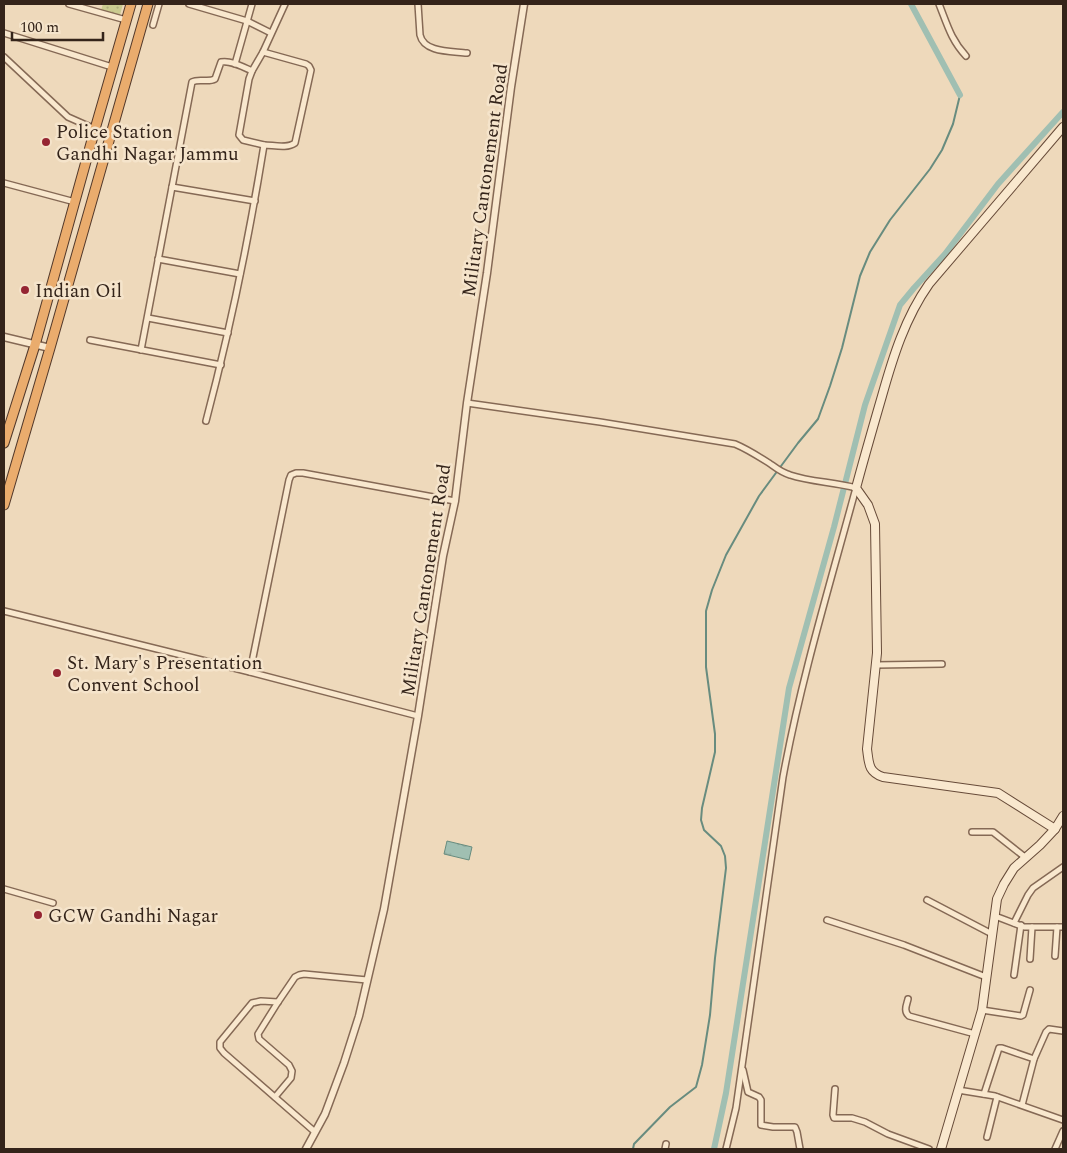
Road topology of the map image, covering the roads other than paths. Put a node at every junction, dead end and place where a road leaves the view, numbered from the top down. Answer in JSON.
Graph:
{"nodes":[{"id":1,"x":70,"y":4,"type":"edge"},
{"id":2,"x":97,"y":4,"type":"edge"},
{"id":3,"x":131,"y":4,"type":"edge"},
{"id":4,"x":148,"y":4,"type":"edge"},
{"id":5,"x":159,"y":4,"type":"edge"},
{"id":6,"x":189,"y":4,"type":"edge"},
{"id":7,"x":252,"y":4,"type":"edge"},
{"id":8,"x":285,"y":4,"type":"edge"},
{"id":9,"x":418,"y":4,"type":"edge"},
{"id":10,"x":524,"y":4,"type":"edge"},
{"id":11,"x":939,"y":4,"type":"edge"},
{"id":12,"x":208,"y":6,"type":"edge"},
{"id":13,"x":94,"y":11,"type":"junction"},
{"id":14,"x":126,"y":20,"type":"junction"},
{"id":15,"x":247,"y":21,"type":"junction"},
{"id":16,"x":153,"y":25,"type":"dead end"},
{"id":17,"x":4,"y":32,"type":"edge"},
{"id":18,"x":271,"y":33,"type":"junction"},
{"id":19,"x":264,"y":52,"type":"junction"},
{"id":20,"x":467,"y":53,"type":"dead end"},
{"id":21,"x":966,"y":56,"type":"dead end"},
{"id":22,"x":4,"y":57,"type":"edge"},
{"id":23,"x":235,"y":64,"type":"junction"},
{"id":24,"x":112,"y":67,"type":"junction"},
{"id":25,"x":252,"y":71,"type":"junction"},
{"id":26,"x":1063,"y":127,"type":"edge"},
{"id":27,"x":95,"y":129,"type":"junction"},
{"id":28,"x":264,"y":145,"type":"junction"},
{"id":29,"x":4,"y":183,"type":"edge"},
{"id":30,"x":172,"y":187,"type":"junction"},
{"id":31,"x":255,"y":201,"type":"junction"},
{"id":32,"x":75,"y":202,"type":"junction"},
{"id":33,"x":158,"y":259,"type":"junction"},
{"id":34,"x":240,"y":274,"type":"junction"},
{"id":35,"x":148,"y":318,"type":"junction"},
{"id":36,"x":228,"y":333,"type":"junction"},
{"id":37,"x":4,"y":337,"type":"edge"},
{"id":38,"x":90,"y":340,"type":"dead end"},
{"id":39,"x":35,"y":345,"type":"junction"},
{"id":40,"x":50,"y":348,"type":"junction"},
{"id":41,"x":141,"y":350,"type":"junction"},
{"id":42,"x":221,"y":365,"type":"junction"},
{"id":43,"x":467,"y":403,"type":"junction"},
{"id":44,"x":206,"y":421,"type":"dead end"},
{"id":45,"x":4,"y":443,"type":"edge"},
{"id":46,"x":853,"y":487,"type":"junction"},
{"id":47,"x":455,"y":501,"type":"junction"},
{"id":48,"x":4,"y":505,"type":"edge"},
{"id":49,"x":4,"y":611,"type":"edge"},
{"id":50,"x":942,"y":664,"type":"dead end"},
{"id":51,"x":876,"y":665,"type":"junction"},
{"id":52,"x":250,"y":672,"type":"junction"},
{"id":53,"x":418,"y":716,"type":"junction"},
{"id":54,"x":1063,"y":816,"type":"edge"},
{"id":55,"x":1055,"y":829,"type":"junction"},
{"id":56,"x":972,"y":832,"type":"dead end"},
{"id":57,"x":1026,"y":858,"type":"junction"},
{"id":58,"x":1063,"y":867,"type":"edge"},
{"id":59,"x":4,"y":889,"type":"edge"},
{"id":60,"x":928,"y":900,"type":"dead end"},
{"id":61,"x":53,"y":903,"type":"dead end"},
{"id":62,"x":995,"y":916,"type":"junction"},
{"id":63,"x":827,"y":920,"type":"dead end"},
{"id":64,"x":1014,"y":923,"type":"junction"},
{"id":65,"x":1021,"y":925,"type":"junction"},
{"id":66,"x":1032,"y":927,"type":"junction"},
{"id":67,"x":1057,"y":927,"type":"junction"},
{"id":68,"x":1063,"y":927,"type":"edge"},
{"id":69,"x":992,"y":934,"type":"junction"},
{"id":70,"x":1055,"y":956,"type":"dead end"},
{"id":71,"x":1030,"y":959,"type":"dead end"},
{"id":72,"x":1014,"y":975,"type":"dead end"},
{"id":73,"x":986,"y":977,"type":"junction"},
{"id":74,"x":367,"y":980,"type":"junction"},
{"id":75,"x":1030,"y":990,"type":"dead end"},
{"id":76,"x":908,"y":998,"type":"dead end"},
{"id":77,"x":278,"y":1002,"type":"junction"},
{"id":78,"x":982,"y":1010,"type":"junction"},
{"id":79,"x":1063,"y":1031,"type":"edge"},
{"id":80,"x":975,"y":1034,"type":"junction"},
{"id":81,"x":1034,"y":1059,"type":"junction"},
{"id":82,"x":742,"y":1065,"type":"junction"},
{"id":83,"x":835,"y":1089,"type":"dead end"},
{"id":84,"x":958,"y":1090,"type":"junction"},
{"id":85,"x":984,"y":1094,"type":"junction"},
{"id":86,"x":997,"y":1097,"type":"junction"},
{"id":87,"x":275,"y":1098,"type":"junction"},
{"id":88,"x":1022,"y":1105,"type":"junction"},
{"id":89,"x":1063,"y":1120,"type":"edge"},
{"id":90,"x":1063,"y":1131,"type":"edge"},
{"id":91,"x":315,"y":1132,"type":"junction"},
{"id":92,"x":987,"y":1137,"type":"dead end"},
{"id":93,"x":306,"y":1149,"type":"edge"},
{"id":94,"x":726,"y":1149,"type":"edge"},
{"id":95,"x":800,"y":1149,"type":"edge"},
{"id":96,"x":929,"y":1149,"type":"edge"},
{"id":97,"x":940,"y":1149,"type":"edge"},
{"id":98,"x":1054,"y":1149,"type":"edge"}],
"edges":[{"from":1,"to":13,"type":"street"},
{"from":2,"to":13,"type":"street"},
{"from":3,"to":14,"type":"highway"},
{"from":4,"to":40,"type":"highway"},
{"from":5,"to":16,"type":"street"},
{"from":6,"to":12,"type":"street"},
{"from":7,"to":15,"type":"street"},
{"from":8,"to":18,"type":"street"},
{"from":9,"to":20,"type":"street"},
{"from":10,"to":43,"type":"street","name":"Military Cantonement Road"},
{"from":11,"to":21,"type":"street"},
{"from":12,"to":15,"type":"street"},
{"from":13,"to":14,"type":"street"},
{"from":14,"to":24,"type":"highway"},
{"from":15,"to":18,"type":"street"},
{"from":15,"to":23,"type":"street"},
{"from":17,"to":24,"type":"street"},
{"from":18,"to":19,"type":"street"},
{"from":19,"to":25,"type":"street"},
{"from":19,"to":28,"type":"street"},
{"from":22,"to":27,"type":"street"},
{"from":23,"to":25,"type":"street"},
{"from":23,"to":30,"type":"street"},
{"from":24,"to":27,"type":"highway"},
{"from":25,"to":28,"type":"street"},
{"from":26,"to":46,"type":"main road"},
{"from":27,"to":32,"type":"highway"},
{"from":28,"to":31,"type":"street"},
{"from":29,"to":32,"type":"street"},
{"from":30,"to":31,"type":"street"},
{"from":30,"to":33,"type":"street"},
{"from":31,"to":34,"type":"street"},
{"from":32,"to":39,"type":"highway"},
{"from":33,"to":34,"type":"street"},
{"from":33,"to":35,"type":"street"},
{"from":34,"to":36,"type":"street"},
{"from":35,"to":36,"type":"street"},
{"from":35,"to":41,"type":"street"},
{"from":36,"to":42,"type":"street"},
{"from":37,"to":39,"type":"street"},
{"from":38,"to":41,"type":"street"},
{"from":39,"to":40,"type":"street"},
{"from":39,"to":45,"type":"highway"},
{"from":40,"to":48,"type":"highway"},
{"from":41,"to":42,"type":"street"},
{"from":42,"to":44,"type":"street"},
{"from":43,"to":46,"type":"street"},
{"from":43,"to":47,"type":"street","name":"Military Cantonement Road"},
{"from":46,"to":51,"type":"main road"},
{"from":46,"to":82,"type":"street"},
{"from":47,"to":52,"type":"street"},
{"from":47,"to":53,"type":"street","name":"Military Cantonement Road"},
{"from":49,"to":52,"type":"street"},
{"from":50,"to":51,"type":"street"},
{"from":51,"to":55,"type":"main road"},
{"from":52,"to":53,"type":"street"},
{"from":53,"to":74,"type":"street","name":"Military Cantonement Road"},
{"from":54,"to":55,"type":"main road"},
{"from":55,"to":57,"type":"main road"},
{"from":56,"to":57,"type":"street"},
{"from":57,"to":62,"type":"main road"},
{"from":58,"to":64,"type":"street"},
{"from":59,"to":61,"type":"street"},
{"from":60,"to":69,"type":"street"},
{"from":62,"to":64,"type":"street"},
{"from":62,"to":69,"type":"main road"},
{"from":63,"to":73,"type":"street"},
{"from":64,"to":65,"type":"street"},
{"from":65,"to":66,"type":"street"},
{"from":65,"to":72,"type":"street"},
{"from":66,"to":67,"type":"street"},
{"from":66,"to":71,"type":"street"},
{"from":67,"to":68,"type":"street"},
{"from":67,"to":70,"type":"street"},
{"from":69,"to":73,"type":"main road"},
{"from":73,"to":78,"type":"main road"},
{"from":74,"to":77,"type":"street"},
{"from":74,"to":91,"type":"street","name":"Military Cantonement Road"},
{"from":75,"to":78,"type":"street"},
{"from":76,"to":80,"type":"street"},
{"from":77,"to":87,"type":"street"},
{"from":77,"to":87,"type":"street"},
{"from":78,"to":80,"type":"main road"},
{"from":79,"to":81,"type":"street"},
{"from":80,"to":84,"type":"main road"},
{"from":81,"to":85,"type":"street"},
{"from":81,"to":88,"type":"street"},
{"from":82,"to":94,"type":"street"},
{"from":82,"to":95,"type":"street"},
{"from":83,"to":96,"type":"street"},
{"from":84,"to":85,"type":"street"},
{"from":84,"to":97,"type":"main road"},
{"from":85,"to":86,"type":"street"},
{"from":86,"to":88,"type":"street"},
{"from":86,"to":92,"type":"street"},
{"from":87,"to":91,"type":"street"},
{"from":88,"to":89,"type":"street"},
{"from":90,"to":98,"type":"street"},
{"from":91,"to":93,"type":"street","name":"Military Cantonement Road"}]}
